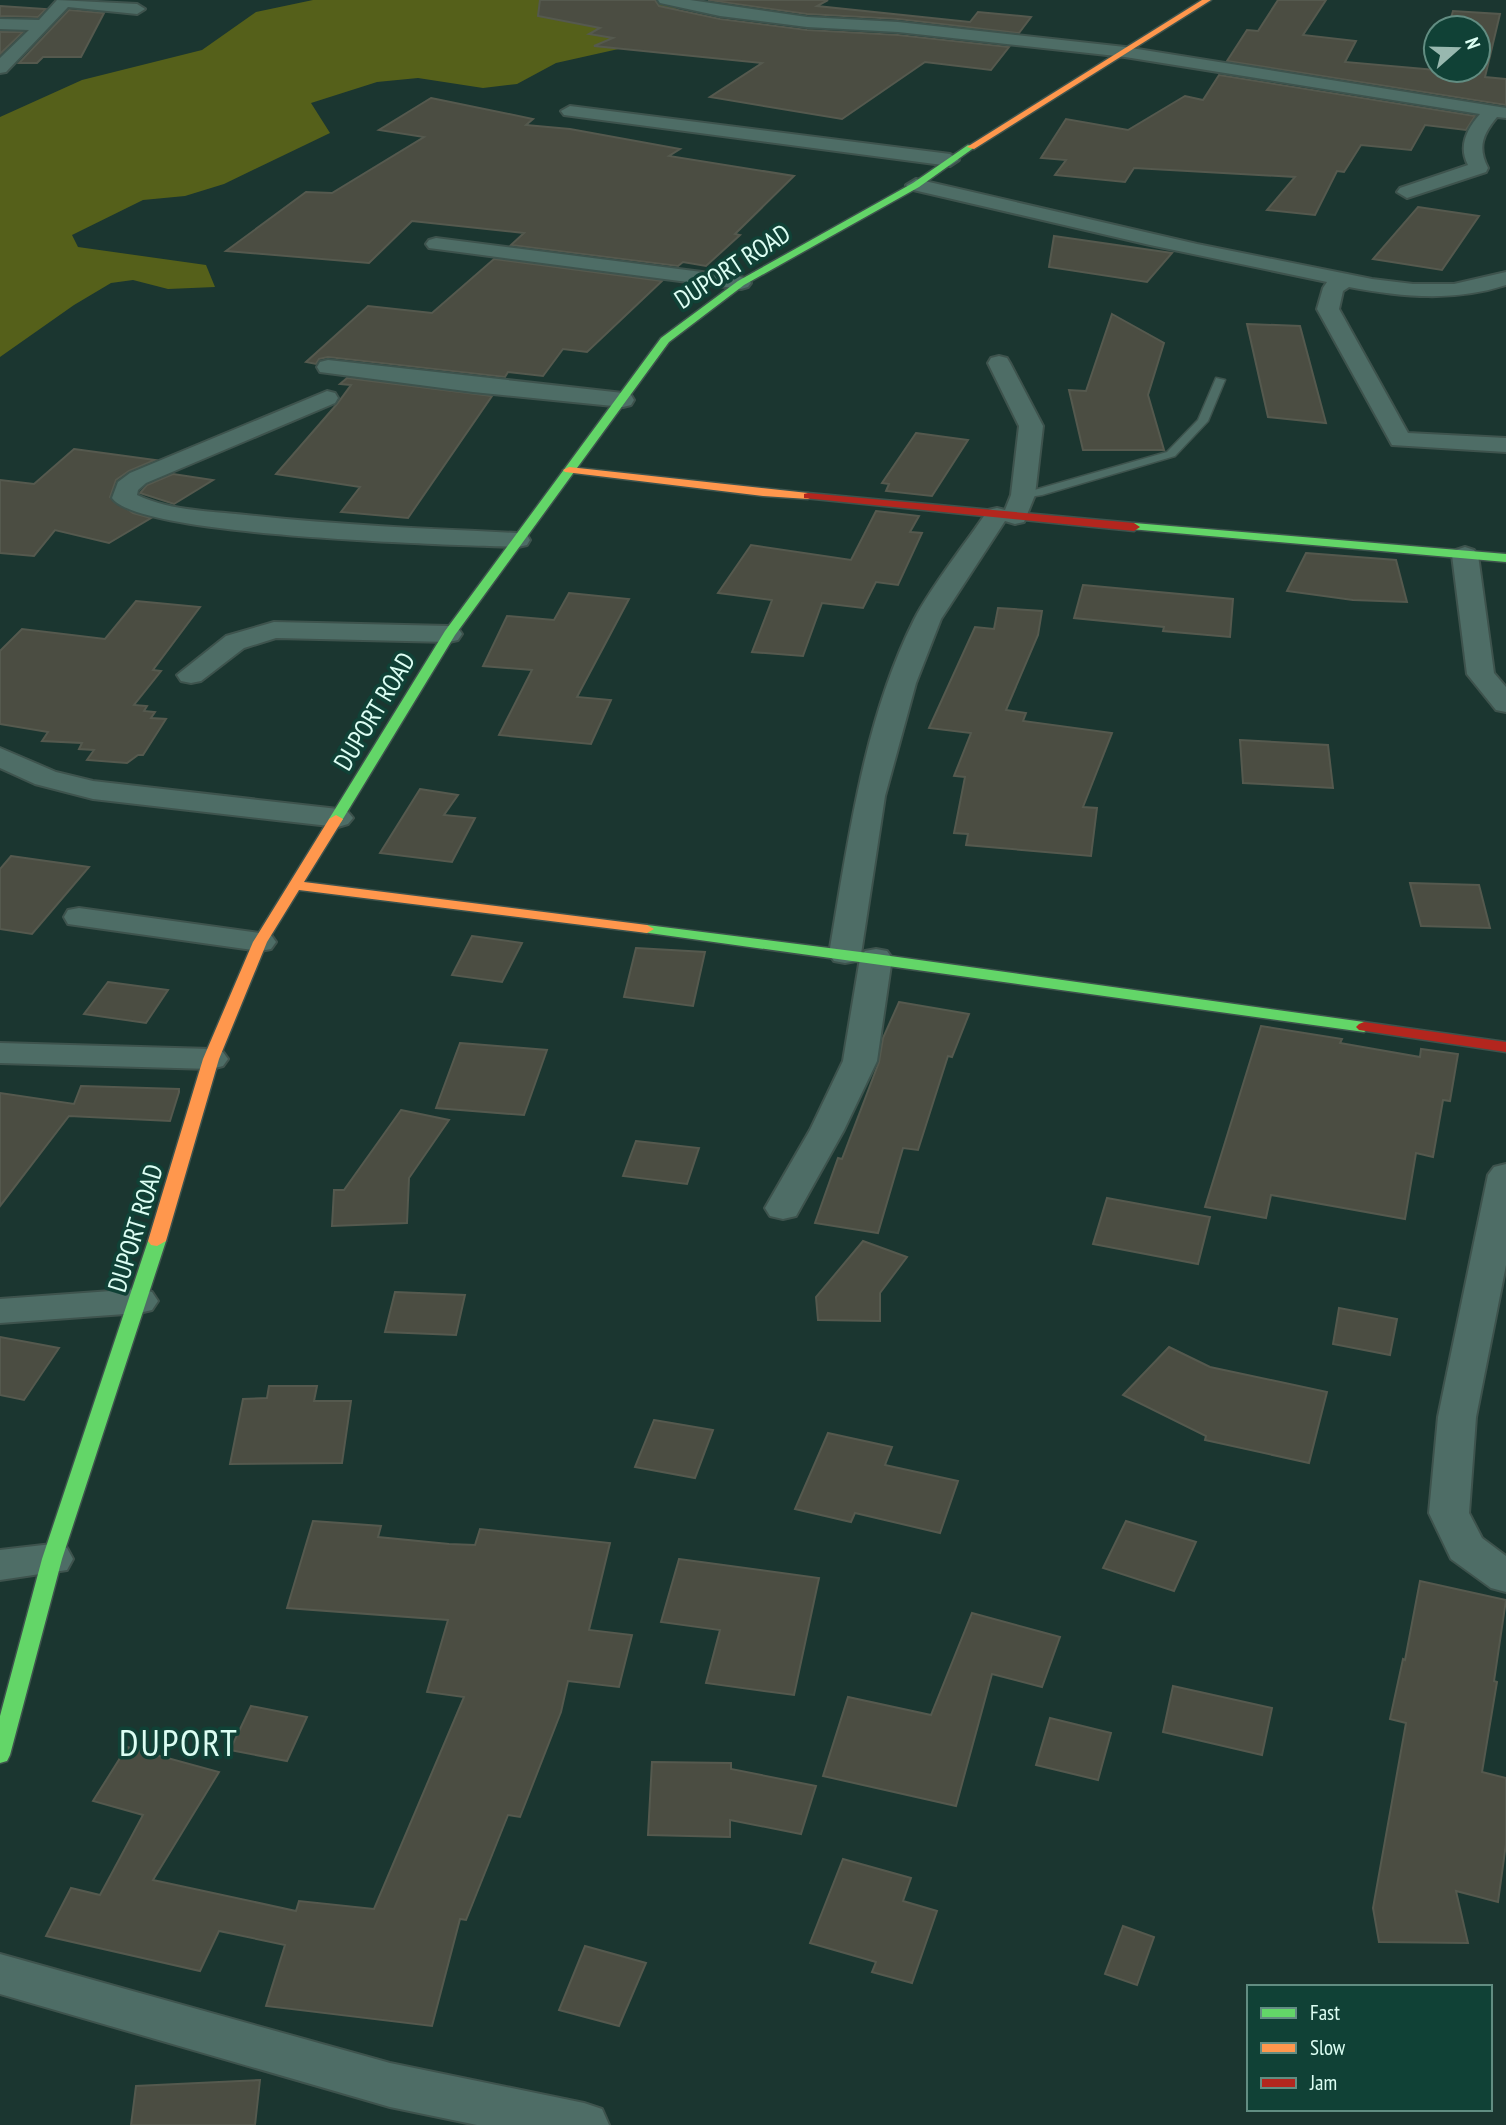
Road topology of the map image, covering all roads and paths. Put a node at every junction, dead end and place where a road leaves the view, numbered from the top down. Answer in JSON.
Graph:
{"nodes":[{"id":1,"x":666,"y":0,"type":"edge"},
{"id":2,"x":1207,"y":0,"type":"edge"},
{"id":3,"x":65,"y":1,"type":"edge"},
{"id":4,"x":137,"y":9,"type":"dead end"},
{"id":5,"x":0,"y":23,"type":"edge"},
{"id":6,"x":43,"y":25,"type":"junction"},
{"id":7,"x":1125,"y":52,"type":"junction"},
{"id":8,"x":0,"y":68,"type":"edge"},
{"id":9,"x":570,"y":111,"type":"dead end"},
{"id":10,"x":1500,"y":112,"type":"edge"},
{"id":11,"x":950,"y":160,"type":"junction"},
{"id":12,"x":916,"y":185,"type":"junction"},
{"id":13,"x":1407,"y":192,"type":"dead end"},
{"id":14,"x":436,"y":244,"type":"dead end"},
{"id":15,"x":1506,"y":278,"type":"edge"},
{"id":16,"x":1346,"y":279,"type":"junction"},
{"id":17,"x":741,"y":283,"type":"junction"},
{"id":18,"x":999,"y":363,"type":"dead end"},
{"id":19,"x":328,"y":367,"type":"dead end"},
{"id":20,"x":1220,"y":380,"type":"dead end"},
{"id":21,"x":327,"y":398,"type":"dead end"},
{"id":22,"x":623,"y":400,"type":"junction"},
{"id":23,"x":1506,"y":445,"type":"edge"},
{"id":24,"x":569,"y":470,"type":"junction"},
{"id":25,"x":1023,"y":495,"type":"junction"},
{"id":26,"x":1006,"y":516,"type":"junction"},
{"id":27,"x":518,"y":540,"type":"junction"},
{"id":28,"x":1465,"y":555,"type":"junction"},
{"id":29,"x":1506,"y":558,"type":"edge"},
{"id":30,"x":449,"y":634,"type":"junction"},
{"id":31,"x":191,"y":675,"type":"dead end"},
{"id":32,"x":1506,"y":704,"type":"edge"},
{"id":33,"x":0,"y":757,"type":"edge"},
{"id":34,"x":338,"y":818,"type":"junction"},
{"id":35,"x":296,"y":885,"type":"junction"},
{"id":36,"x":79,"y":917,"type":"dead end"},
{"id":37,"x":260,"y":942,"type":"junction"},
{"id":38,"x":861,"y":956,"type":"junction"},
{"id":39,"x":1506,"y":1047,"type":"edge"},
{"id":40,"x":0,"y":1053,"type":"edge"},
{"id":41,"x":211,"y":1059,"type":"junction"},
{"id":42,"x":1506,"y":1175,"type":"edge"},
{"id":43,"x":782,"y":1208,"type":"dead end"},
{"id":44,"x":139,"y":1301,"type":"junction"},
{"id":45,"x":0,"y":1311,"type":"edge"},
{"id":46,"x":52,"y":1559,"type":"junction"},
{"id":47,"x":0,"y":1565,"type":"edge"},
{"id":48,"x":1506,"y":1577,"type":"edge"},
{"id":49,"x":0,"y":1755,"type":"edge"},
{"id":50,"x":0,"y":1974,"type":"edge"},
{"id":51,"x":584,"y":2125,"type":"edge"}],
"edges":[{"from":1,"to":7,"type":"street"},
{"from":2,"to":7,"type":"street","name":"DUPORT ROAD"},
{"from":3,"to":4,"type":"street"},
{"from":3,"to":6,"type":"street"},
{"from":5,"to":6,"type":"street"},
{"from":6,"to":8,"type":"street"},
{"from":7,"to":10,"type":"street"},
{"from":7,"to":11,"type":"street","name":"DUPORT ROAD"},
{"from":9,"to":11,"type":"street"},
{"from":10,"to":13,"type":"street"},
{"from":11,"to":12,"type":"street","name":"DUPORT ROAD"},
{"from":12,"to":16,"type":"street"},
{"from":12,"to":17,"type":"street","name":"DUPORT ROAD"},
{"from":14,"to":17,"type":"street"},
{"from":15,"to":16,"type":"street"},
{"from":16,"to":23,"type":"street"},
{"from":17,"to":22,"type":"street","name":"DUPORT ROAD"},
{"from":18,"to":25,"type":"street"},
{"from":19,"to":22,"type":"street"},
{"from":20,"to":25,"type":"lane"},
{"from":21,"to":27,"type":"street"},
{"from":22,"to":24,"type":"street","name":"DUPORT ROAD"},
{"from":24,"to":26,"type":"street"},
{"from":24,"to":27,"type":"street","name":"DUPORT ROAD"},
{"from":25,"to":26,"type":"street"},
{"from":26,"to":28,"type":"street"},
{"from":26,"to":38,"type":"street"},
{"from":27,"to":30,"type":"street","name":"DUPORT ROAD"},
{"from":28,"to":29,"type":"street"},
{"from":28,"to":32,"type":"street"},
{"from":30,"to":31,"type":"street"},
{"from":30,"to":34,"type":"street","name":"DUPORT ROAD"},
{"from":33,"to":34,"type":"street"},
{"from":34,"to":35,"type":"street","name":"DUPORT ROAD"},
{"from":35,"to":37,"type":"street","name":"DUPORT ROAD"},
{"from":35,"to":38,"type":"street"},
{"from":36,"to":37,"type":"street"},
{"from":37,"to":41,"type":"street","name":"DUPORT ROAD"},
{"from":38,"to":39,"type":"street"},
{"from":38,"to":43,"type":"street"},
{"from":40,"to":41,"type":"street"},
{"from":41,"to":44,"type":"street","name":"DUPORT ROAD"},
{"from":42,"to":48,"type":"street"},
{"from":44,"to":45,"type":"street"},
{"from":44,"to":46,"type":"street","name":"DUPORT ROAD"},
{"from":46,"to":47,"type":"street"},
{"from":46,"to":49,"type":"street","name":"DUPORT ROAD"},
{"from":50,"to":51,"type":"street"}]}
